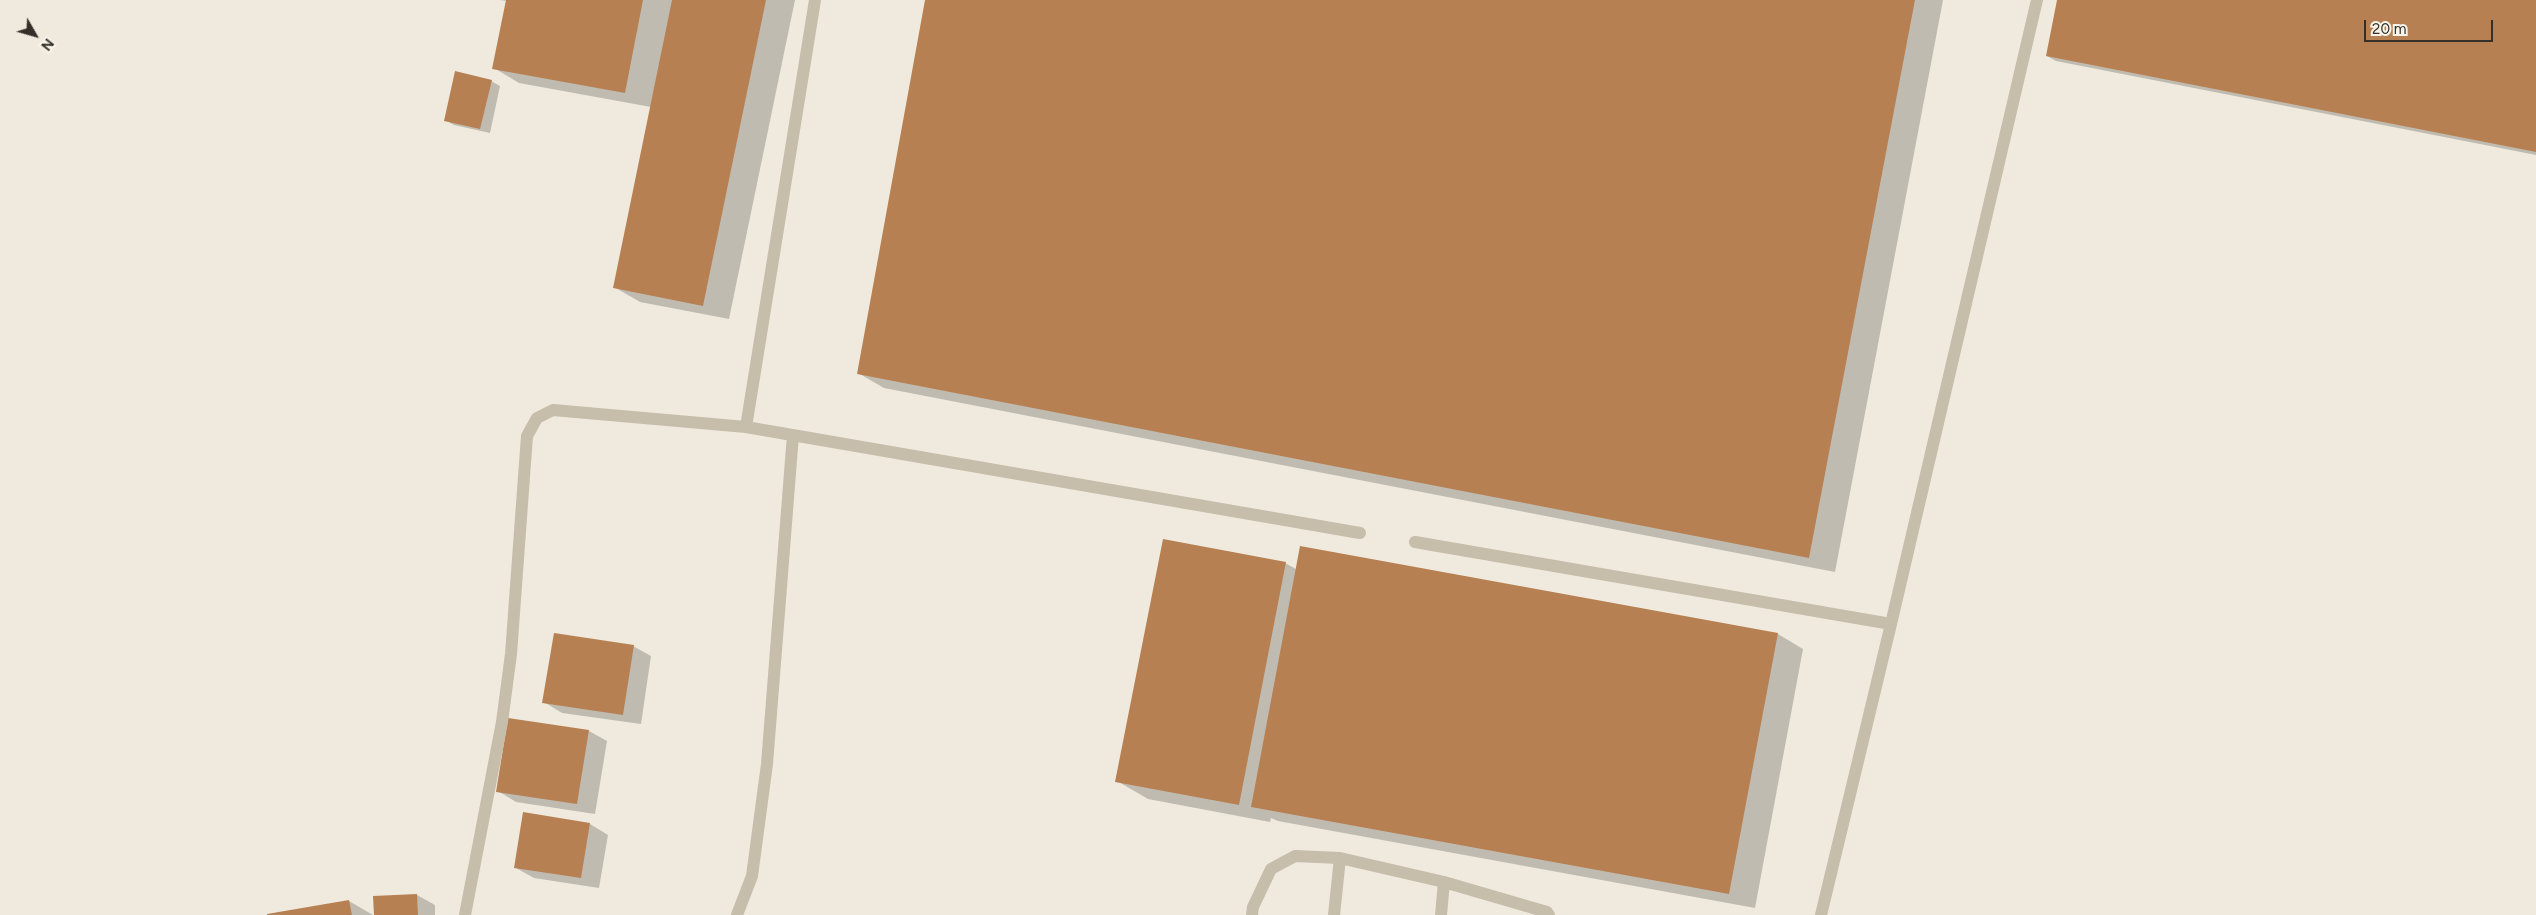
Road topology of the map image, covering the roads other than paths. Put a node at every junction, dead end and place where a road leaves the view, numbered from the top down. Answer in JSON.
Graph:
{"nodes":[{"id":1,"x":815,"y":0,"type":"edge"},
{"id":2,"x":2038,"y":0,"type":"edge"},
{"id":3,"x":746,"y":427,"type":"junction"},
{"id":4,"x":793,"y":436,"type":"junction"},
{"id":5,"x":1360,"y":533,"type":"dead end"},
{"id":6,"x":1415,"y":542,"type":"dead end"},
{"id":7,"x":1892,"y":624,"type":"junction"},
{"id":8,"x":1340,"y":858,"type":"junction"},
{"id":9,"x":1444,"y":882,"type":"junction"},
{"id":10,"x":465,"y":915,"type":"edge"},
{"id":11,"x":737,"y":915,"type":"edge"},
{"id":12,"x":1252,"y":915,"type":"edge"},
{"id":13,"x":1334,"y":915,"type":"edge"},
{"id":14,"x":1441,"y":915,"type":"edge"},
{"id":15,"x":1549,"y":915,"type":"edge"},
{"id":16,"x":1821,"y":915,"type":"edge"}],
"edges":[{"from":1,"to":3,"type":"lane"},
{"from":2,"to":7,"type":"lane"},
{"from":3,"to":4,"type":"lane"},
{"from":3,"to":10,"type":"lane"},
{"from":4,"to":5,"type":"lane"},
{"from":4,"to":11,"type":"lane"},
{"from":6,"to":7,"type":"lane"},
{"from":7,"to":16,"type":"lane"},
{"from":8,"to":9,"type":"lane"},
{"from":8,"to":12,"type":"lane"},
{"from":8,"to":13,"type":"lane"},
{"from":9,"to":14,"type":"lane"},
{"from":9,"to":15,"type":"lane"}]}
